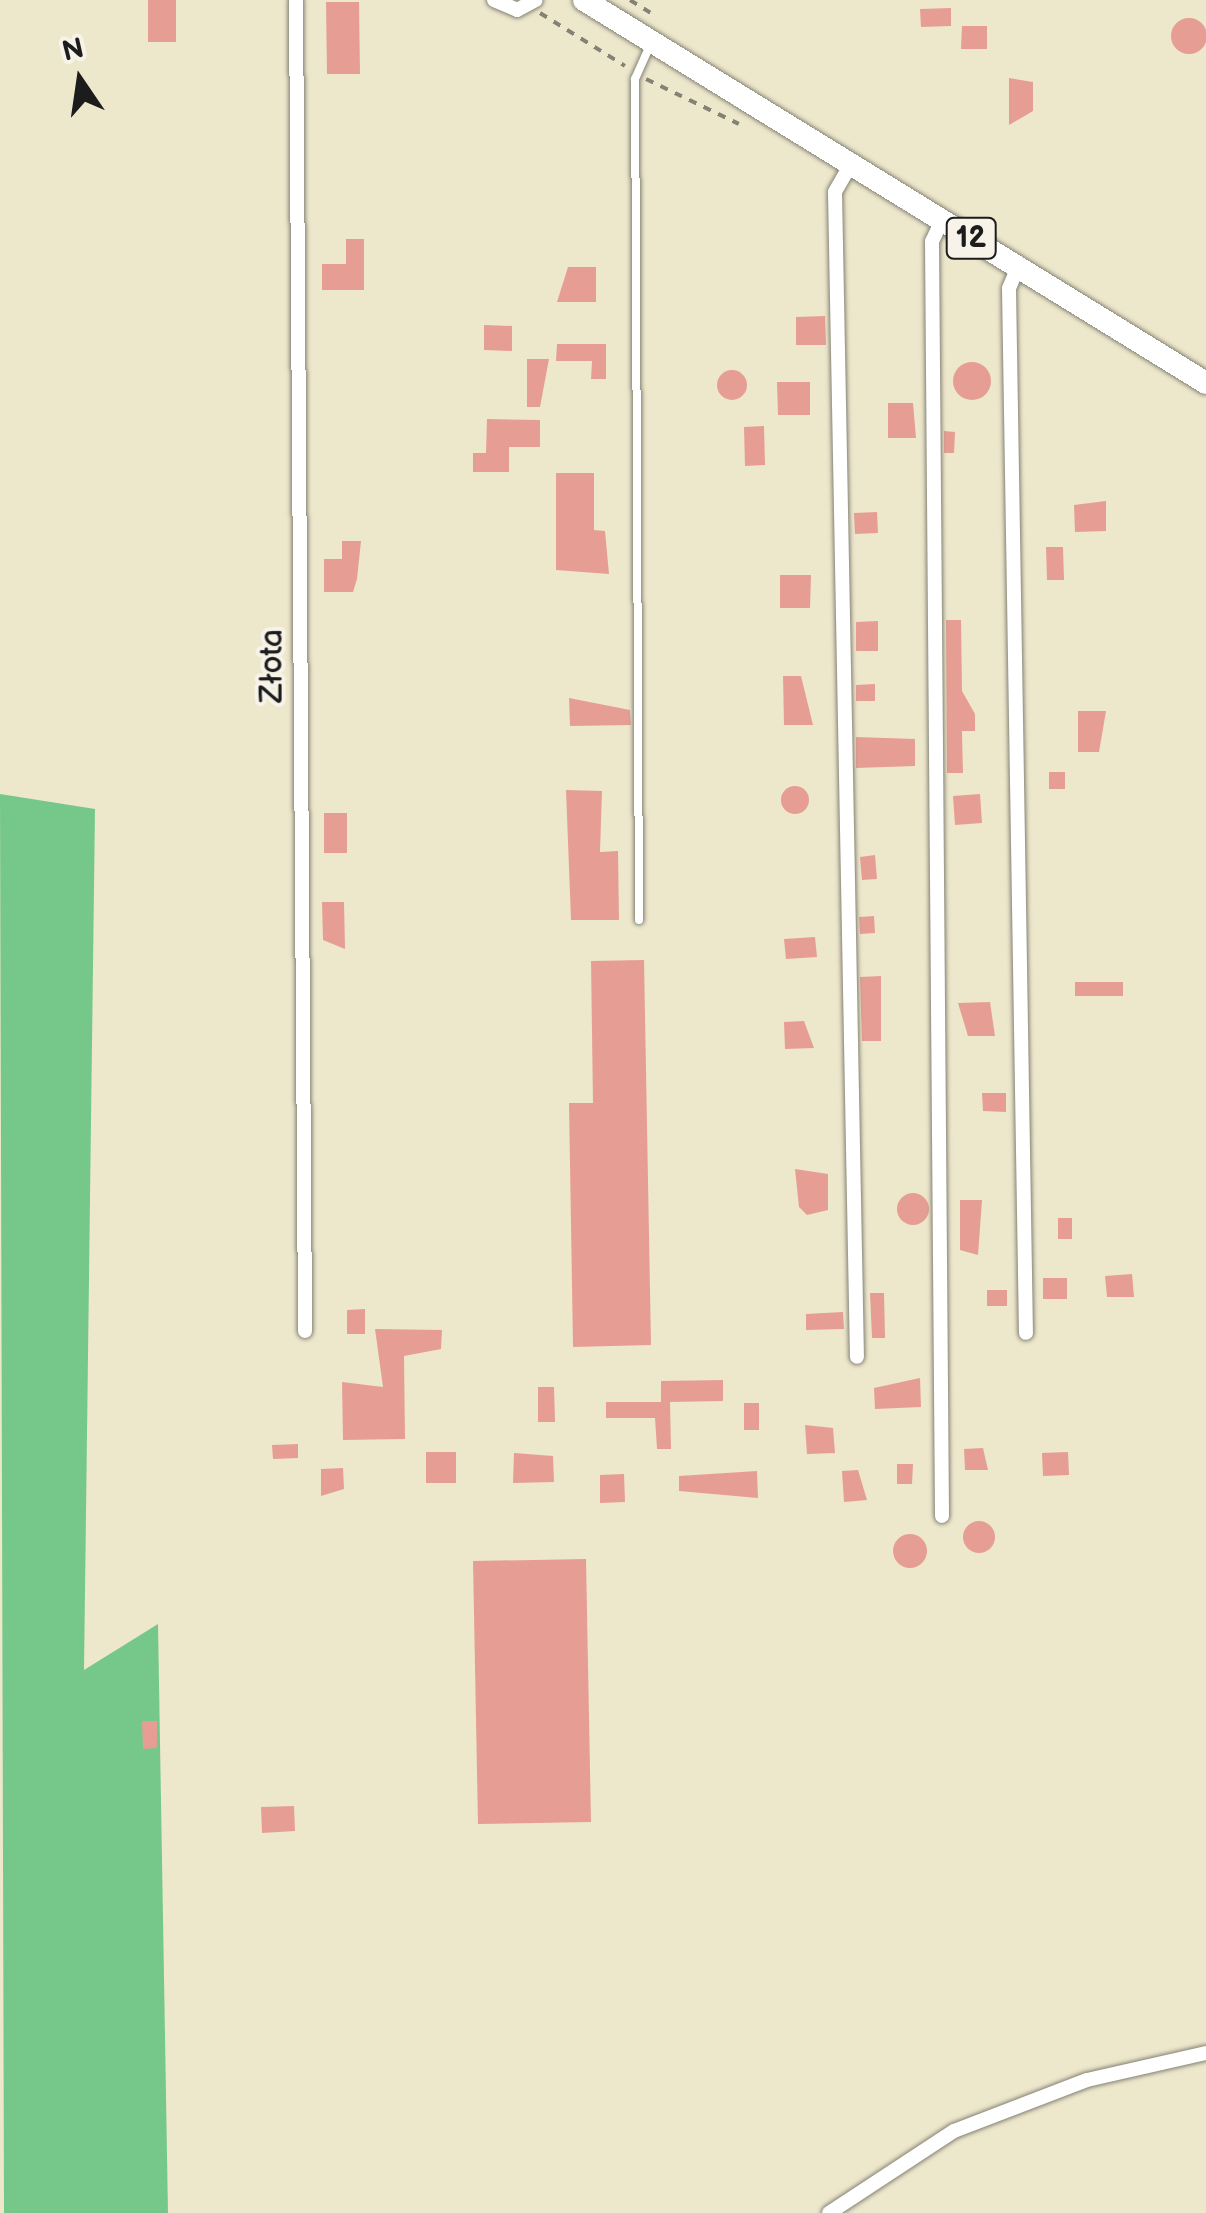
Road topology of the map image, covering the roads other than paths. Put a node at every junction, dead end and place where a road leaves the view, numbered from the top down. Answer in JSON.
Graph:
{"nodes":[{"id":1,"x":296,"y":0,"type":"edge"},
{"id":2,"x":494,"y":0,"type":"edge"},
{"id":3,"x":536,"y":0,"type":"edge"},
{"id":4,"x":584,"y":0,"type":"edge"},
{"id":5,"x":652,"y":41,"type":"junction"},
{"id":6,"x":851,"y":164,"type":"junction"},
{"id":7,"x":942,"y":220,"type":"junction"},
{"id":8,"x":1018,"y":267,"type":"junction"},
{"id":9,"x":1206,"y":383,"type":"edge"},
{"id":10,"x":639,"y":920,"type":"dead end"},
{"id":11,"x":305,"y":1331,"type":"dead end"},
{"id":12,"x":1026,"y":1333,"type":"dead end"},
{"id":13,"x":857,"y":1357,"type":"dead end"},
{"id":14,"x":942,"y":1516,"type":"dead end"},
{"id":15,"x":1206,"y":2053,"type":"edge"},
{"id":16,"x":829,"y":2213,"type":"edge"}],
"edges":[{"from":1,"to":11,"type":"street","name":"Złota"},
{"from":2,"to":3,"type":"street"},
{"from":4,"to":5,"type":"main road","number":"12"},
{"from":5,"to":6,"type":"main road","number":"12"},
{"from":5,"to":10,"type":"lane"},
{"from":6,"to":7,"type":"main road","number":"12"},
{"from":6,"to":13,"type":"street"},
{"from":7,"to":8,"type":"main road","number":"12"},
{"from":7,"to":14,"type":"street"},
{"from":8,"to":9,"type":"main road","number":"12"},
{"from":8,"to":12,"type":"street"},
{"from":15,"to":16,"type":"street"}]}
